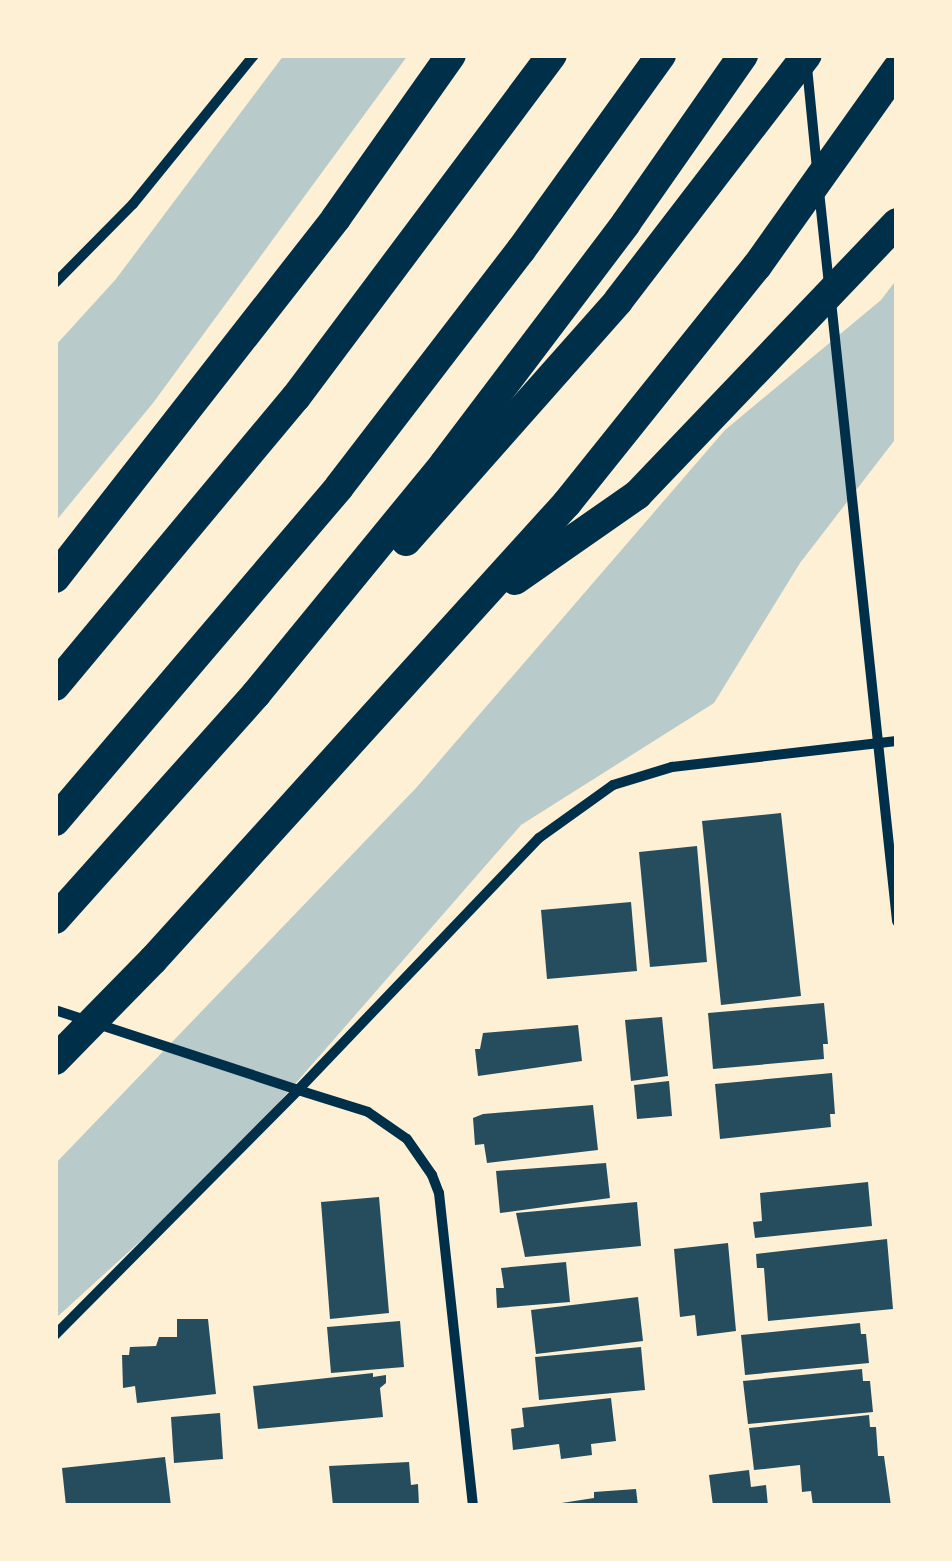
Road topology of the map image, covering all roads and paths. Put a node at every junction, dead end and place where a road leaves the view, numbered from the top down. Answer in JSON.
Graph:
{"nodes":[{"id":1,"x":254,"y":55,"type":"edge"},
{"id":2,"x":450,"y":55,"type":"edge"},
{"id":3,"x":552,"y":55,"type":"edge"},
{"id":4,"x":661,"y":55,"type":"edge"},
{"id":5,"x":743,"y":55,"type":"edge"},
{"id":6,"x":806,"y":55,"type":"edge"},
{"id":7,"x":897,"y":69,"type":"edge"},
{"id":8,"x":897,"y":223,"type":"edge"},
{"id":9,"x":55,"y":283,"type":"edge"},
{"id":10,"x":55,"y":578,"type":"edge"},
{"id":11,"x":480,"y":604,"type":"junction"},
{"id":12,"x":55,"y":686,"type":"edge"},
{"id":13,"x":897,"y":741,"type":"edge"},
{"id":14,"x":876,"y":743,"type":"junction"},
{"id":15,"x":154,"y":810,"type":"junction"},
{"id":16,"x":55,"y":821,"type":"edge"},
{"id":17,"x":55,"y":920,"type":"edge"},
{"id":18,"x":897,"y":921,"type":"edge"},
{"id":19,"x":55,"y":1010,"type":"edge"},
{"id":20,"x":55,"y":1060,"type":"edge"},
{"id":21,"x":298,"y":1090,"type":"junction"},
{"id":22,"x":55,"y":1335,"type":"edge"},
{"id":23,"x":473,"y":1506,"type":"edge"}],
"edges":[{"from":1,"to":9,"type":"street"},
{"from":2,"to":10,"type":"highway"},
{"from":3,"to":12,"type":"highway"},
{"from":4,"to":16,"type":"highway"},
{"from":5,"to":15,"type":"highway"},
{"from":6,"to":14,"type":"street"},
{"from":6,"to":15,"type":"highway"},
{"from":7,"to":11,"type":"highway"},
{"from":8,"to":11,"type":"highway"},
{"from":11,"to":20,"type":"highway"},
{"from":13,"to":14,"type":"street"},
{"from":14,"to":18,"type":"street"},
{"from":14,"to":21,"type":"street"},
{"from":15,"to":17,"type":"highway"},
{"from":19,"to":21,"type":"street"},
{"from":21,"to":22,"type":"street"},
{"from":21,"to":23,"type":"street"}]}
